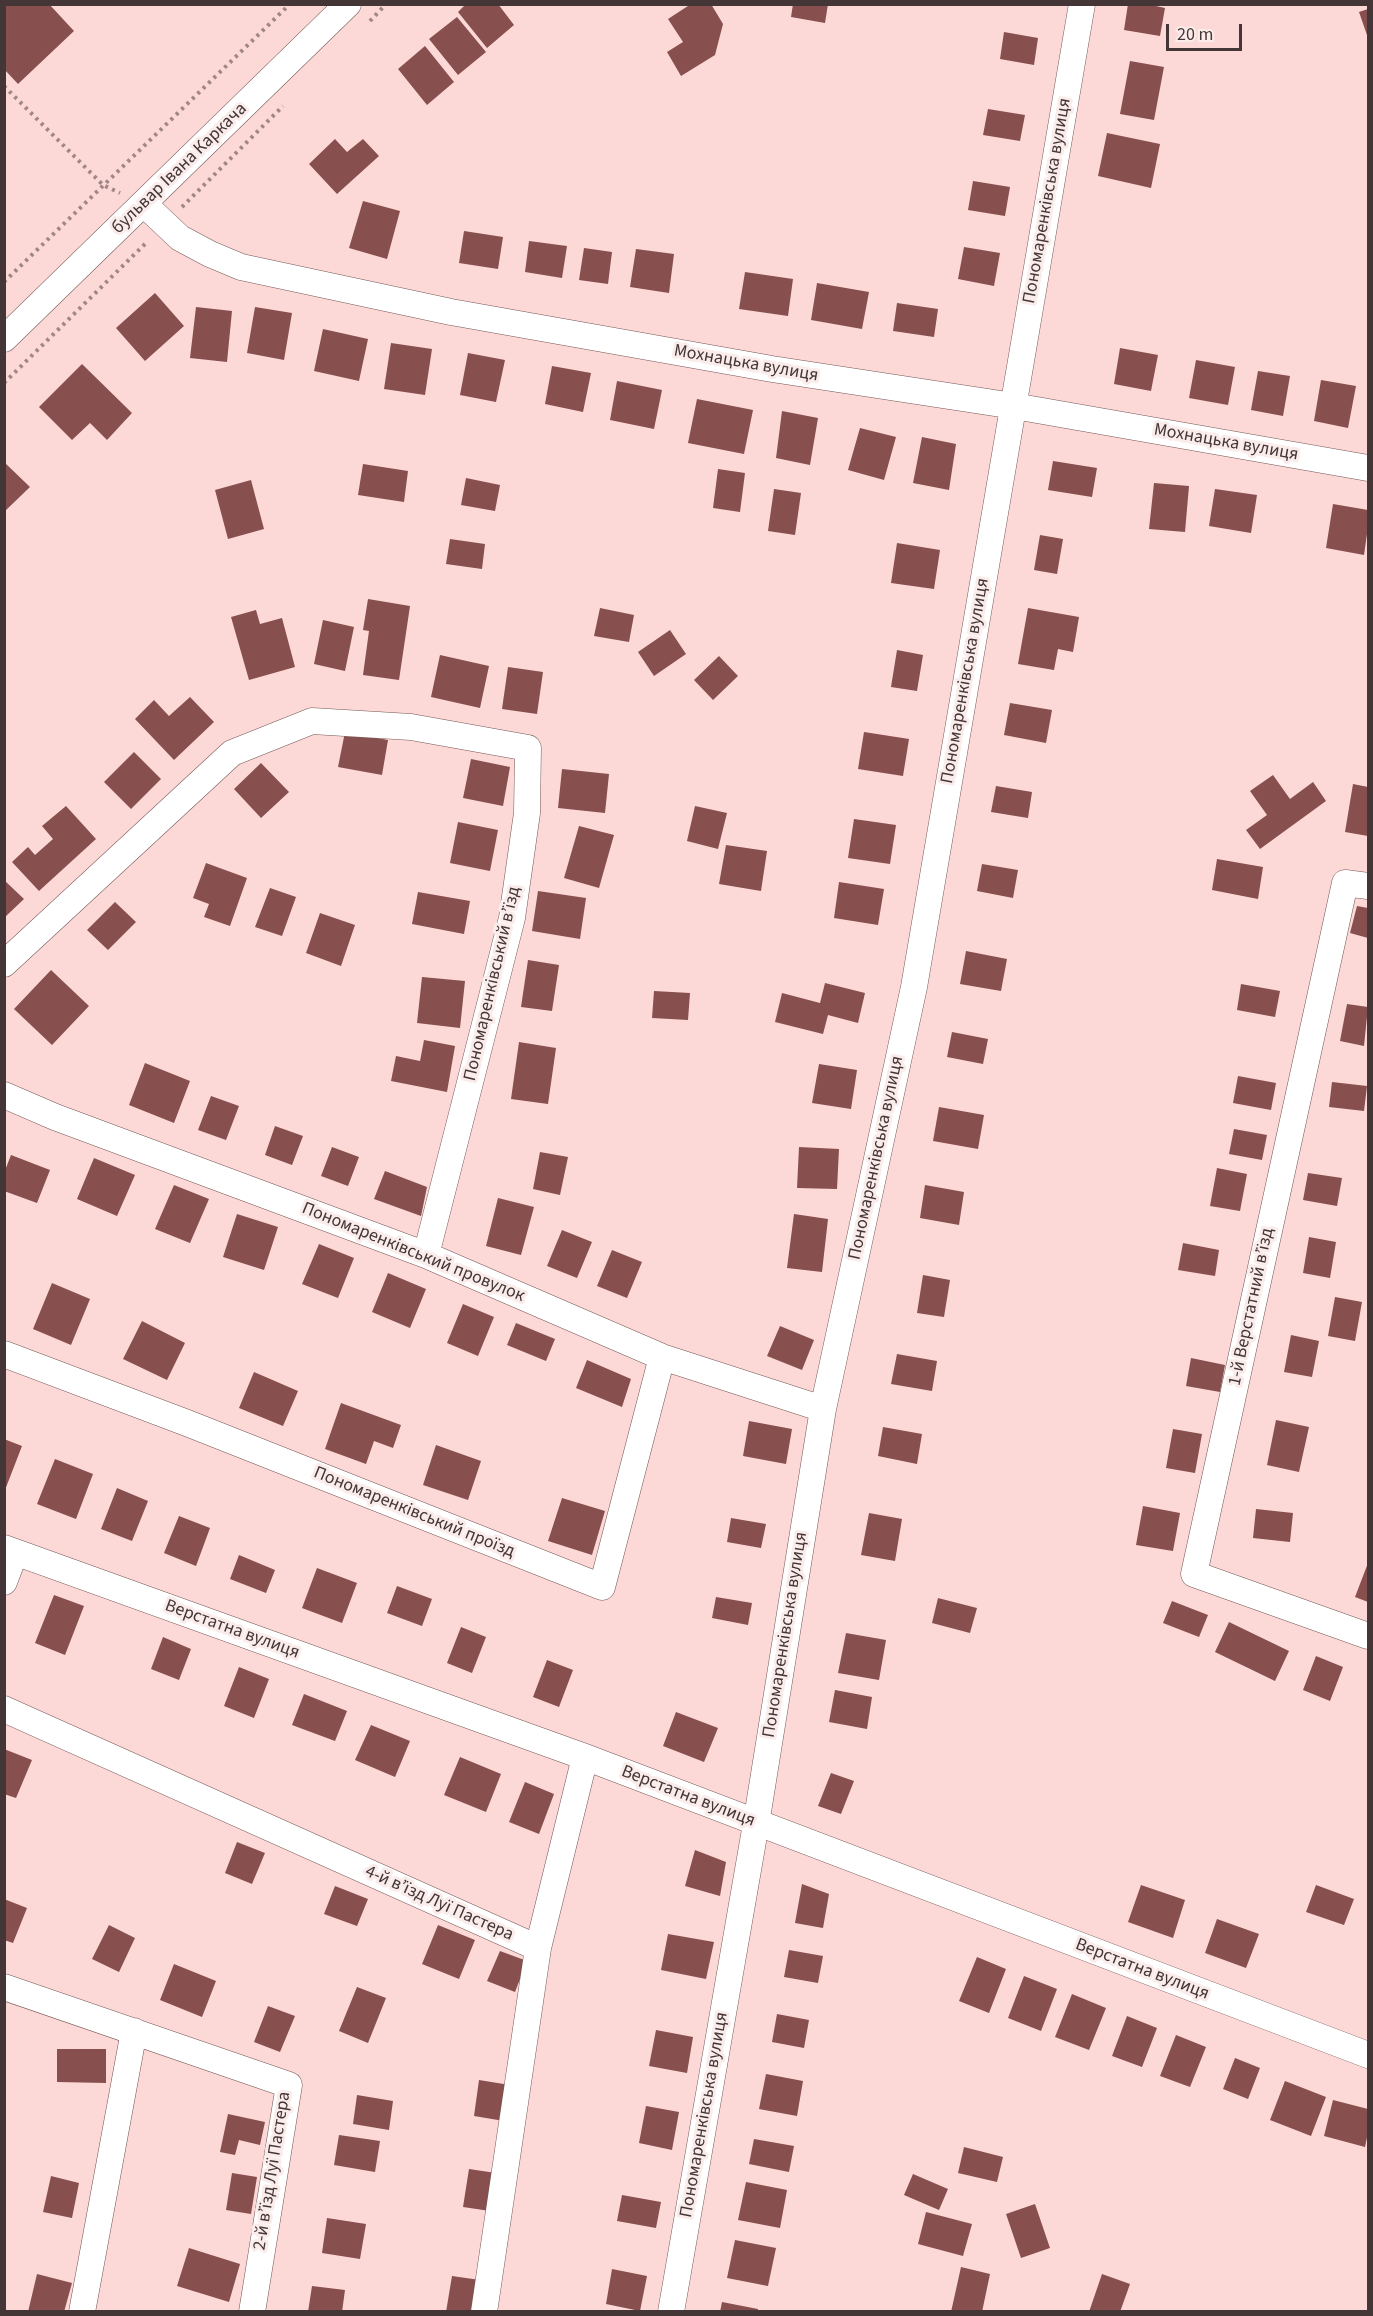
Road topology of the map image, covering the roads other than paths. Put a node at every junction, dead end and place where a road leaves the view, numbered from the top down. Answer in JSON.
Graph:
{"nodes":[{"id":1,"x":348,"y":4,"type":"edge"},
{"id":2,"x":1082,"y":4,"type":"edge"},
{"id":3,"x":145,"y":205,"type":"junction"},
{"id":4,"x":7,"y":333,"type":"edge"},
{"id":5,"x":1014,"y":406,"type":"junction"},
{"id":6,"x":1368,"y":468,"type":"edge"},
{"id":7,"x":1368,"y":886,"type":"edge"},
{"id":8,"x":4,"y":964,"type":"edge"},
{"id":9,"x":4,"y":1095,"type":"edge"},
{"id":10,"x":426,"y":1255,"type":"junction"},
{"id":11,"x":4,"y":1354,"type":"edge"},
{"id":12,"x":662,"y":1357,"type":"junction"},
{"id":13,"x":823,"y":1409,"type":"junction"},
{"id":14,"x":10,"y":1550,"type":"edge"},
{"id":15,"x":4,"y":1582,"type":"edge"},
{"id":16,"x":1368,"y":1636,"type":"edge"},
{"id":17,"x":4,"y":1709,"type":"edge"},
{"id":18,"x":585,"y":1757,"type":"junction"},
{"id":19,"x":756,"y":1824,"type":"junction"},
{"id":20,"x":538,"y":1948,"type":"junction"},
{"id":21,"x":4,"y":1987,"type":"edge"},
{"id":22,"x":134,"y":2031,"type":"junction"},
{"id":23,"x":1368,"y":2055,"type":"edge"},
{"id":24,"x":82,"y":2312,"type":"edge"},
{"id":25,"x":252,"y":2312,"type":"edge"},
{"id":26,"x":484,"y":2312,"type":"edge"},
{"id":27,"x":671,"y":2312,"type":"edge"}],
"edges":[{"from":1,"to":3,"type":"street","name":"бульвар Івана Каркача"},
{"from":2,"to":5,"type":"street","name":"Пономаренківська вулиця"},
{"from":3,"to":4,"type":"street","name":"бульвар Івана Каркача"},
{"from":3,"to":5,"type":"street","name":"Мохнацька вулиця"},
{"from":5,"to":6,"type":"street","name":"Мохнацька вулиця"},
{"from":5,"to":13,"type":"street","name":"Пономаренківська вулиця"},
{"from":7,"to":16,"type":"street","name":"1-й Верстатний в’їзд"},
{"from":8,"to":10,"type":"street","name":"Пономаренківський в’їзд"},
{"from":9,"to":10,"type":"street","name":"Пономаренківський провулок"},
{"from":10,"to":12,"type":"street","name":"Пономаренківський провулок"},
{"from":11,"to":12,"type":"street","name":"Пономаренківський проїзд"},
{"from":12,"to":13,"type":"street","name":"Пономаренківський провулок"},
{"from":13,"to":19,"type":"street","name":"Пономаренківська вулиця"},
{"from":14,"to":15,"type":"street"},
{"from":14,"to":18,"type":"street","name":"Верстатна вулиця"},
{"from":17,"to":20,"type":"street","name":"4-й в’їзд Луї Пастера"},
{"from":18,"to":19,"type":"street","name":"Верстатна вулиця"},
{"from":18,"to":20,"type":"street"},
{"from":19,"to":23,"type":"street","name":"Верстатна вулиця"},
{"from":19,"to":27,"type":"street","name":"Пономаренківська вулиця"},
{"from":20,"to":26,"type":"street"},
{"from":21,"to":22,"type":"street","name":"2-й в’їзд Луї Пастера"},
{"from":22,"to":24,"type":"street"},
{"from":22,"to":25,"type":"street","name":"2-й в’їзд Луї Пастера"}]}
